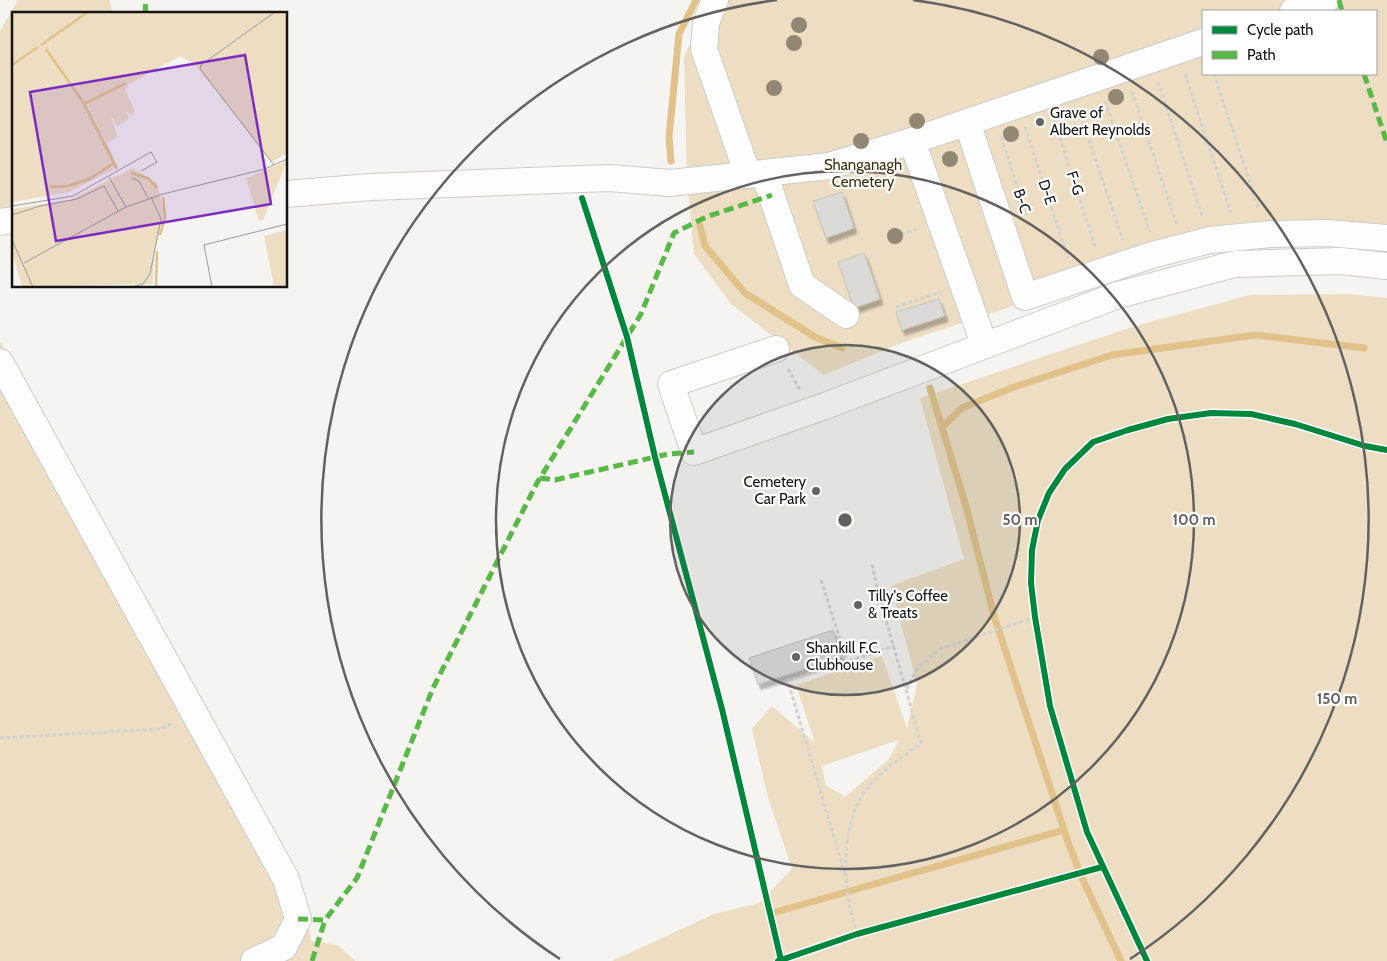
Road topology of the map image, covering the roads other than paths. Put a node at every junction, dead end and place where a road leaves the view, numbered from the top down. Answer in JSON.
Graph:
{"nodes":[{"id":1,"x":715,"y":0,"type":"edge"},
{"id":2,"x":1326,"y":0,"type":"edge"},
{"id":3,"x":1296,"y":10,"type":"edge"},
{"id":4,"x":1202,"y":42,"type":"edge"},
{"id":5,"x":968,"y":122,"type":"junction"},
{"id":6,"x":912,"y":141,"type":"junction"},
{"id":7,"x":756,"y":174,"type":"junction"},
{"id":8,"x":288,"y":194,"type":"edge"},
{"id":9,"x":1387,"y":238,"type":"edge"},
{"id":10,"x":1387,"y":266,"type":"edge"},
{"id":11,"x":846,"y":315,"type":"dead end"},
{"id":12,"x":984,"y":344,"type":"junction"},
{"id":13,"x":776,"y":349,"type":"road end"},
{"id":14,"x":0,"y":362,"type":"edge"},
{"id":15,"x":254,"y":961,"type":"edge"}],
"edges":[{"from":1,"to":7,"type":"lane"},
{"from":2,"to":3,"type":"lane"},
{"from":4,"to":5,"type":"lane"},
{"from":5,"to":6,"type":"lane"},
{"from":5,"to":9,"type":"lane"},
{"from":6,"to":7,"type":"lane"},
{"from":6,"to":12,"type":"lane"},
{"from":7,"to":8,"type":"lane"},
{"from":7,"to":11,"type":"lane"},
{"from":10,"to":12,"type":"lane"},
{"from":12,"to":13,"type":"lane"},
{"from":14,"to":15,"type":"lane"}]}
